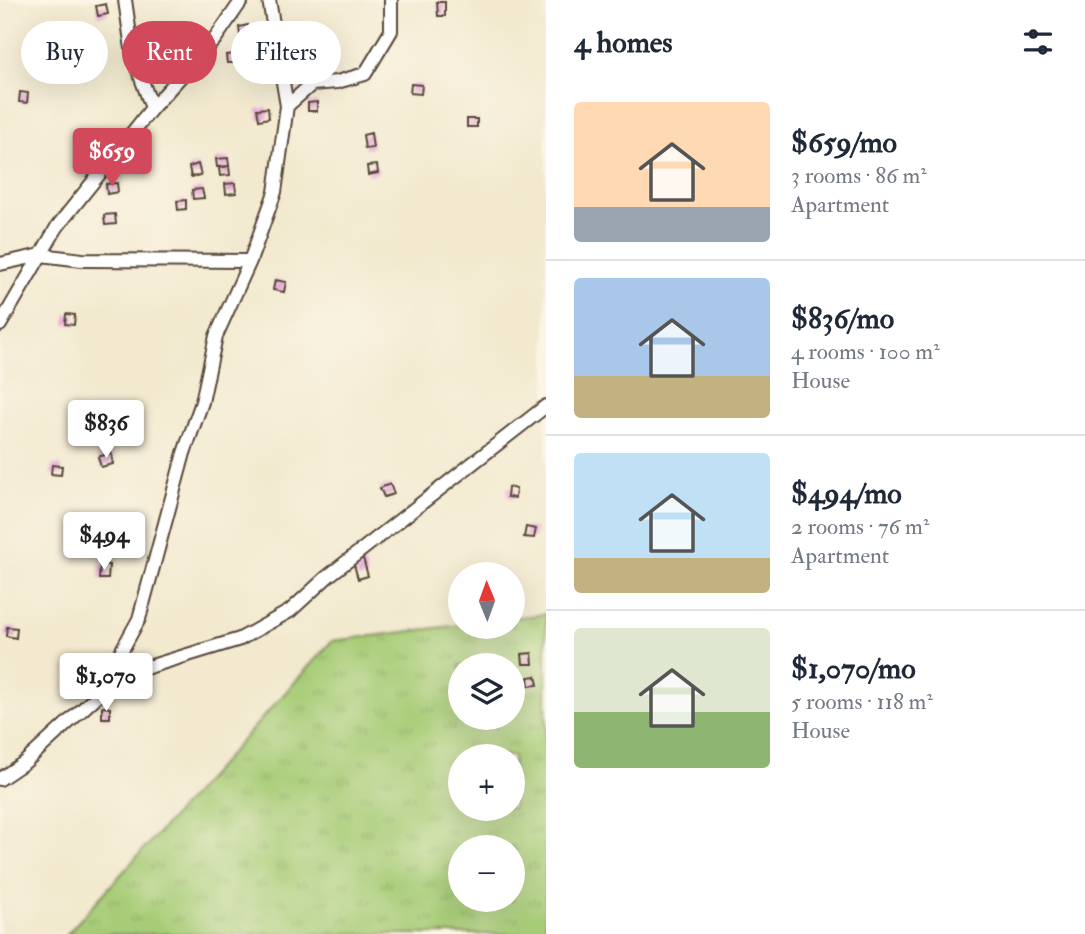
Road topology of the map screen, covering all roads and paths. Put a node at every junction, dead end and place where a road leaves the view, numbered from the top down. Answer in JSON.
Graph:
{"nodes":[{"id":1,"x":125,"y":0,"type":"edge"},
{"id":2,"x":242,"y":0,"type":"edge"},
{"id":3,"x":270,"y":0,"type":"edge"},
{"id":4,"x":391,"y":0,"type":"edge"},
{"id":5,"x":287,"y":106,"type":"junction"},
{"id":6,"x":152,"y":108,"type":"junction"},
{"id":7,"x":41,"y":255,"type":"junction"},
{"id":8,"x":250,"y":261,"type":"junction"},
{"id":9,"x":0,"y":264,"type":"edge"},
{"id":10,"x":0,"y":325,"type":"edge"},
{"id":11,"x":546,"y":406,"type":"edge"},
{"id":12,"x":96,"y":697,"type":"junction"},
{"id":13,"x":0,"y":779,"type":"edge"}],
"edges":[{"from":1,"to":6,"type":"street"},
{"from":2,"to":6,"type":"street"},
{"from":3,"to":5,"type":"street"},
{"from":4,"to":5,"type":"street"},
{"from":5,"to":8,"type":"street"},
{"from":6,"to":7,"type":"street"},
{"from":7,"to":8,"type":"street"},
{"from":7,"to":9,"type":"street"},
{"from":7,"to":10,"type":"street"},
{"from":8,"to":12,"type":"street"},
{"from":11,"to":12,"type":"street"},
{"from":12,"to":13,"type":"street"}]}
